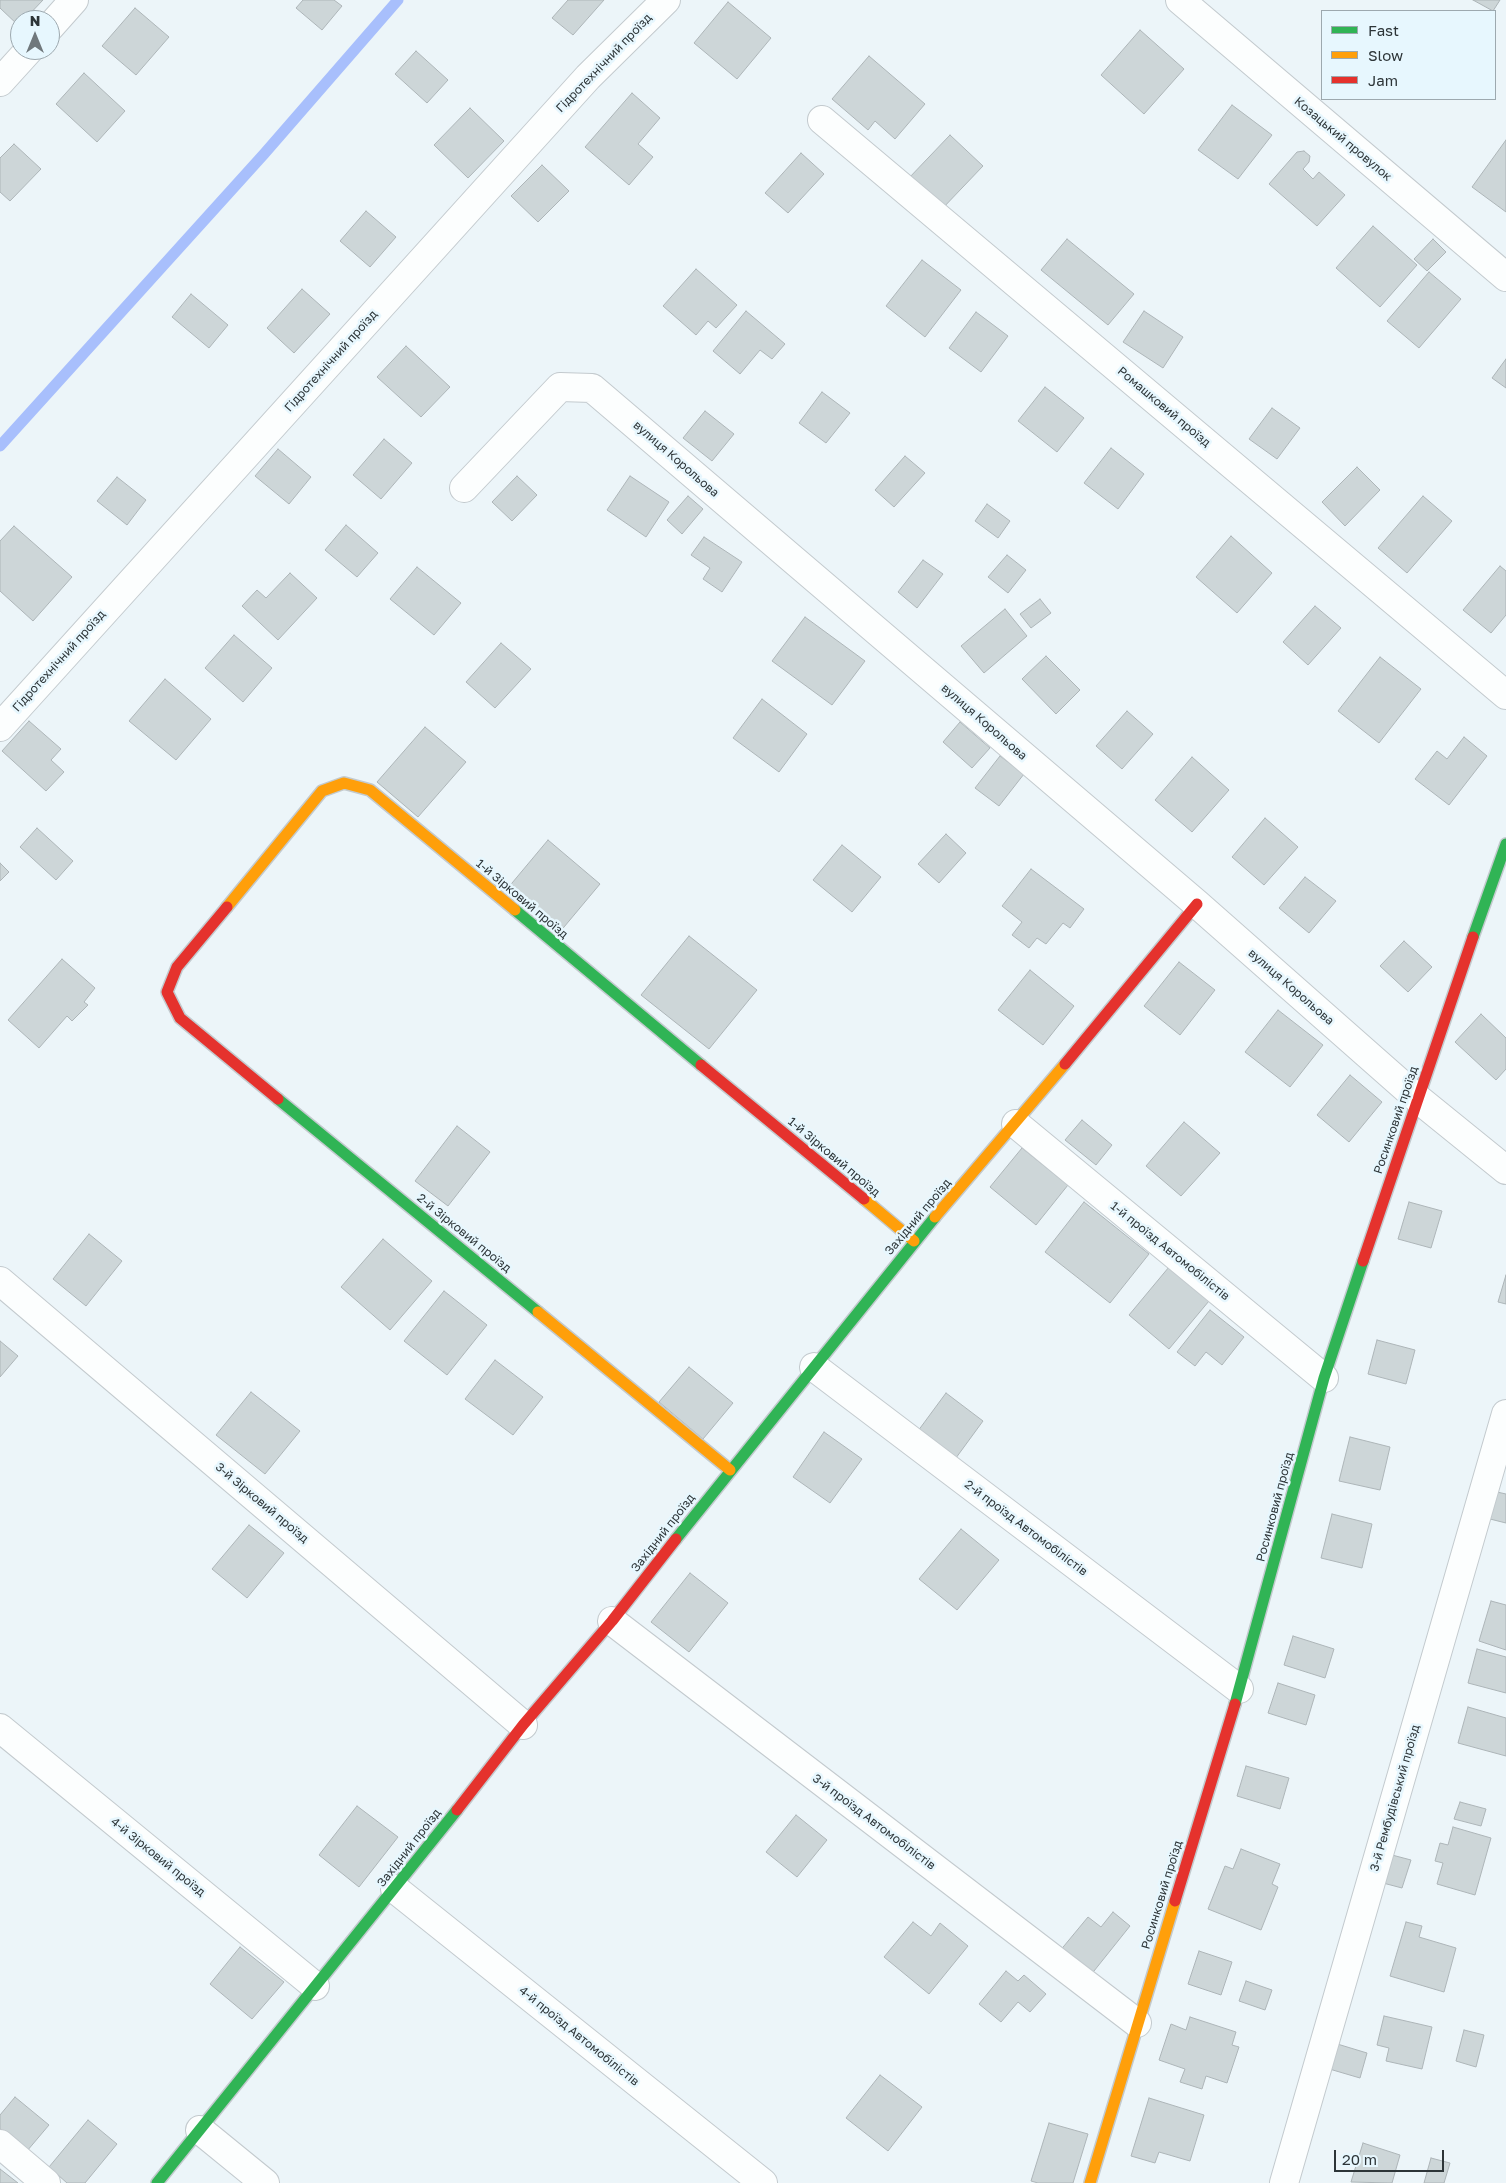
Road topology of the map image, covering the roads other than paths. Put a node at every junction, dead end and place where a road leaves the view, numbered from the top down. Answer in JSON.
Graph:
{"nodes":[{"id":1,"x":74,"y":0,"type":"edge"},
{"id":2,"x":666,"y":0,"type":"edge"},
{"id":3,"x":1180,"y":0,"type":"edge"},
{"id":4,"x":60,"y":16,"type":"edge"},
{"id":5,"x":20,"y":60,"type":"edge"},
{"id":6,"x":0,"y":82,"type":"edge"},
{"id":7,"x":822,"y":120,"type":"dead end"},
{"id":8,"x":1506,"y":277,"type":"edge"},
{"id":9,"x":464,"y":488,"type":"dead end"},
{"id":10,"x":1506,"y":694,"type":"edge"},
{"id":11,"x":0,"y":727,"type":"edge"},
{"id":12,"x":1506,"y":844,"type":"edge"},
{"id":13,"x":1197,"y":904,"type":"junction"},
{"id":14,"x":180,"y":1018,"type":"joint"},
{"id":15,"x":1417,"y":1098,"type":"junction"},
{"id":16,"x":1016,"y":1124,"type":"junction"},
{"id":17,"x":1506,"y":1170,"type":"edge"},
{"id":18,"x":914,"y":1241,"type":"junction"},
{"id":19,"x":0,"y":1281,"type":"edge"},
{"id":20,"x":814,"y":1367,"type":"junction"},
{"id":21,"x":1324,"y":1378,"type":"junction"},
{"id":22,"x":1506,"y":1414,"type":"edge"},
{"id":23,"x":730,"y":1470,"type":"junction"},
{"id":24,"x":612,"y":1621,"type":"junction"},
{"id":25,"x":1239,"y":1689,"type":"junction"},
{"id":26,"x":523,"y":1725,"type":"junction"},
{"id":27,"x":0,"y":1728,"type":"edge"},
{"id":28,"x":395,"y":1889,"type":"junction"},
{"id":29,"x":315,"y":1986,"type":"junction"},
{"id":30,"x":1137,"y":2023,"type":"junction"},
{"id":31,"x":200,"y":2130,"type":"junction"},
{"id":32,"x":0,"y":2144,"type":"edge"},
{"id":33,"x":46,"y":2183,"type":"edge"},
{"id":34,"x":157,"y":2183,"type":"edge"},
{"id":35,"x":265,"y":2183,"type":"edge"},
{"id":36,"x":763,"y":2183,"type":"edge"},
{"id":37,"x":1090,"y":2183,"type":"edge"},
{"id":38,"x":1284,"y":2183,"type":"edge"}],
"edges":[{"from":1,"to":4,"type":"street"},
{"from":2,"to":11,"type":"street","name":"Гідротехнічний проїзд"},
{"from":3,"to":8,"type":"street","name":"Козацький провулок"},
{"from":5,"to":6,"type":"street"},
{"from":7,"to":10,"type":"street","name":"Ромашковий проїзд"},
{"from":9,"to":13,"type":"street","name":"вулиця Корольова"},
{"from":12,"to":15,"type":"street","name":"Росинковий проїзд"},
{"from":13,"to":15,"type":"street","name":"вулиця Корольова"},
{"from":13,"to":16,"type":"street","name":"Західний проїзд"},
{"from":14,"to":18,"type":"street","name":"1-й Зірковий проїзд"},
{"from":14,"to":23,"type":"street","name":"2-й Зірковий проїзд"},
{"from":15,"to":17,"type":"street","name":"вулиця Корольова"},
{"from":15,"to":21,"type":"street","name":"Росинковий проїзд"},
{"from":16,"to":18,"type":"street","name":"Західний проїзд"},
{"from":16,"to":21,"type":"street","name":"1-й проїзд Автомобілістів"},
{"from":18,"to":20,"type":"street","name":"Західний проїзд"},
{"from":19,"to":26,"type":"street","name":"3-й Зірковий проїзд"},
{"from":20,"to":23,"type":"street","name":"Західний проїзд"},
{"from":20,"to":25,"type":"street","name":"2-й проїзд Автомобілістів"},
{"from":21,"to":25,"type":"street","name":"Росинковий проїзд"},
{"from":22,"to":38,"type":"street","name":"3-й Рембудівський проїзд"},
{"from":23,"to":24,"type":"street","name":"Західний проїзд"},
{"from":24,"to":26,"type":"street","name":"Західний проїзд"},
{"from":24,"to":30,"type":"street","name":"3-й проїзд Автомобілістів"},
{"from":25,"to":30,"type":"street","name":"Росинковий проїзд"},
{"from":26,"to":28,"type":"street","name":"Західний проїзд"},
{"from":27,"to":29,"type":"street","name":"4-й Зірковий проїзд"},
{"from":28,"to":29,"type":"street","name":"Західний проїзд"},
{"from":28,"to":36,"type":"street","name":"4-й проїзд Автомобілістів"},
{"from":29,"to":31,"type":"street","name":"Західний проїзд"},
{"from":30,"to":37,"type":"street","name":"Росинковий проїзд"},
{"from":31,"to":34,"type":"street","name":"Західний проїзд"},
{"from":31,"to":35,"type":"street"},
{"from":32,"to":33,"type":"street"}]}
